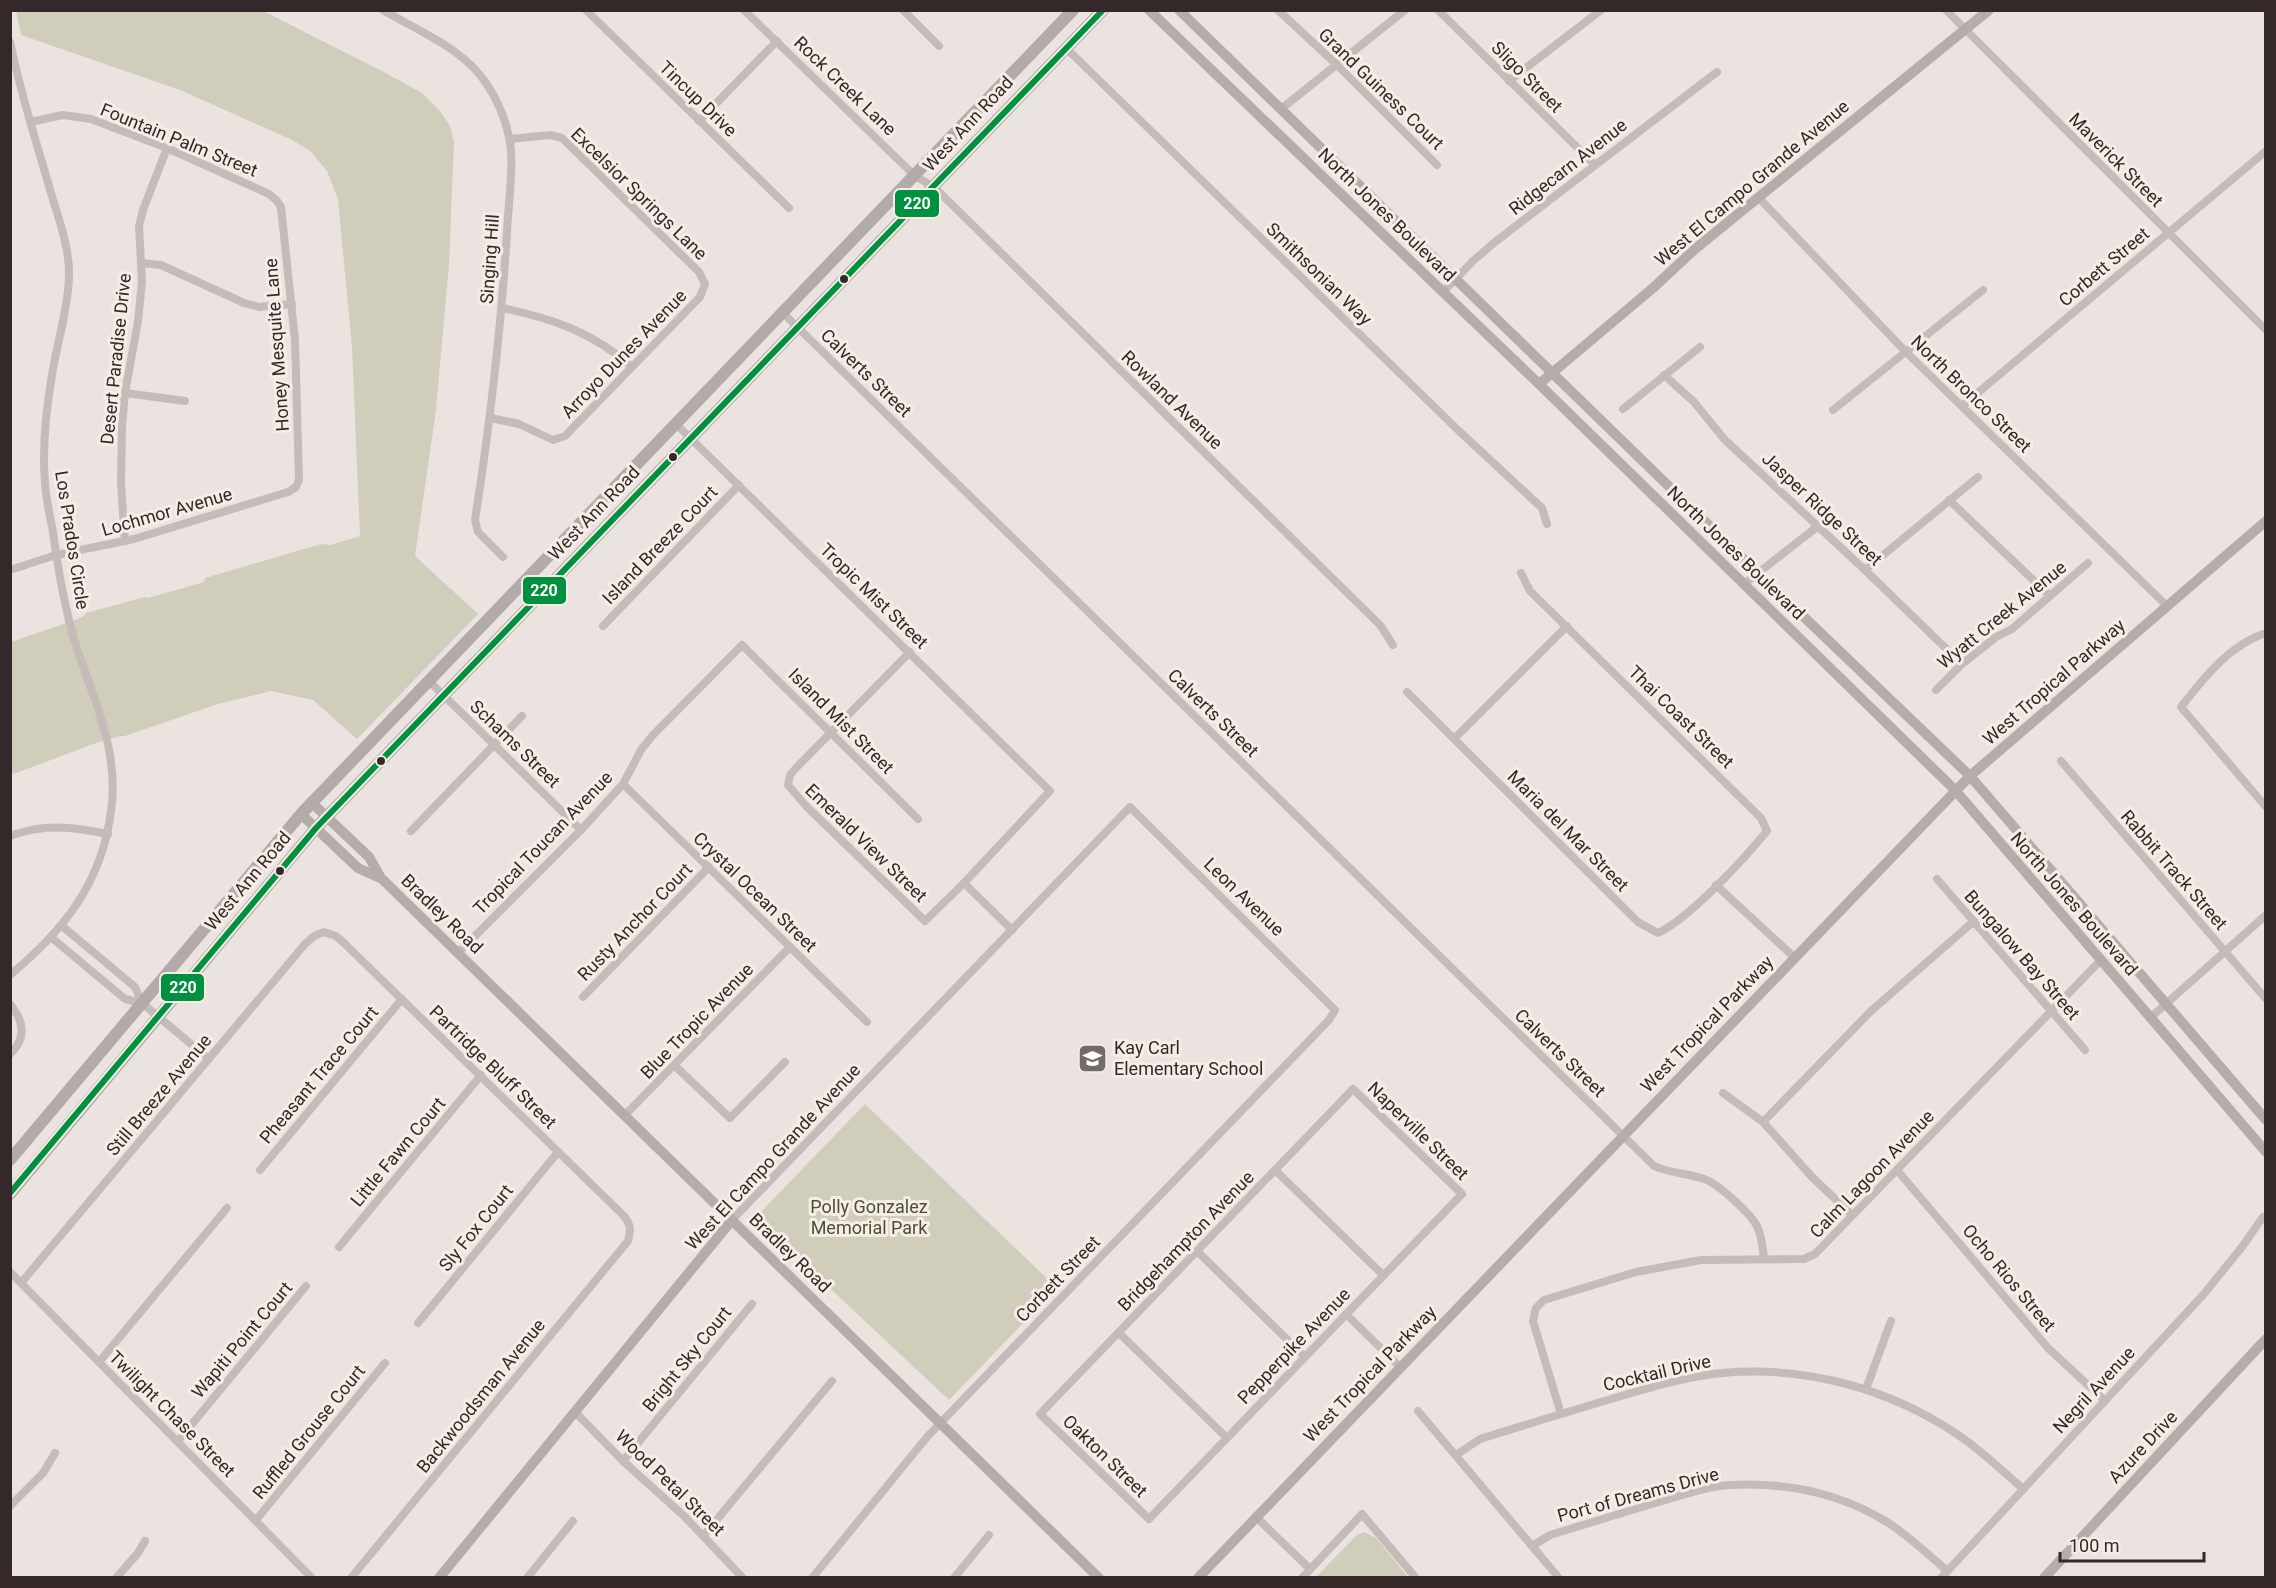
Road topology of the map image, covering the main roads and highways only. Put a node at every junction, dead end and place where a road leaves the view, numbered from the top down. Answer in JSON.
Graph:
{"nodes":[{"id":1,"x":1073,"y":10,"type":"edge"},
{"id":2,"x":1103,"y":10,"type":"edge"},
{"id":3,"x":1149,"y":10,"type":"edge"},
{"id":4,"x":1179,"y":10,"type":"edge"},
{"id":5,"x":1989,"y":10,"type":"edge"},
{"id":6,"x":925,"y":181,"type":"junction"},
{"id":7,"x":1552,"y":372,"type":"junction"},
{"id":8,"x":1539,"y":384,"type":"junction"},
{"id":9,"x":2265,"y":521,"type":"edge"},
{"id":10,"x":1970,"y":776,"type":"junction"},
{"id":11,"x":1955,"y":790,"type":"junction"},
{"id":12,"x":311,"y":802,"type":"junction"},
{"id":13,"x":301,"y":814,"type":"junction"},
{"id":14,"x":327,"y":816,"type":"junction"},
{"id":15,"x":316,"y":828,"type":"junction"},
{"id":16,"x":381,"y":878,"type":"junction"},
{"id":17,"x":2265,"y":1120,"type":"edge"},
{"id":18,"x":2265,"y":1152,"type":"edge"},
{"id":19,"x":10,"y":1160,"type":"edge"},
{"id":20,"x":10,"y":1194,"type":"edge"},
{"id":21,"x":732,"y":1220,"type":"junction"},
{"id":22,"x":2265,"y":1339,"type":"edge"},
{"id":23,"x":439,"y":1578,"type":"edge"},
{"id":24,"x":1099,"y":1578,"type":"edge"},
{"id":25,"x":1198,"y":1578,"type":"edge"},
{"id":26,"x":2044,"y":1578,"type":"edge"}],
"edges":[{"from":1,"to":6,"type":"main road","name":"West Ann Road"},
{"from":2,"to":6,"type":"main road","name":"West Ann Road"},
{"from":3,"to":8,"type":"main road","name":"North Jones Boulevard"},
{"from":4,"to":7,"type":"main road","name":"North Jones Boulevard"},
{"from":5,"to":7,"type":"main road","name":"West El Campo Grande Avenue"},
{"from":6,"to":12,"type":"main road","name":"West Ann Road"},
{"from":6,"to":14,"type":"main road","name":"West Ann Road"},
{"from":7,"to":8,"type":"main road","name":"West El Campo Grande Avenue"},
{"from":7,"to":10,"type":"main road","name":"North Jones Boulevard"},
{"from":8,"to":11,"type":"main road","name":"North Jones Boulevard"},
{"from":9,"to":10,"type":"main road","name":"West Tropical Parkway"},
{"from":10,"to":11,"type":"main road","name":"West Tropical Parkway"},
{"from":10,"to":17,"type":"main road","name":"North Jones Boulevard"},
{"from":11,"to":18,"type":"main road","name":"North Jones Boulevard"},
{"from":11,"to":25,"type":"main road","name":"West Tropical Parkway"},
{"from":12,"to":13,"type":"main road","name":"West Ann Road"},
{"from":12,"to":14,"type":"main road","name":"Bradley Road"},
{"from":13,"to":15,"type":"main road","name":"Bradley Road"},
{"from":13,"to":19,"type":"main road","name":"West Ann Road"},
{"from":14,"to":15,"type":"main road","name":"West Ann Road"},
{"from":14,"to":16,"type":"main road","name":"Bradley Road"},
{"from":15,"to":16,"type":"main road","name":"Bradley Road"},
{"from":15,"to":20,"type":"main road","name":"West Ann Road"},
{"from":16,"to":21,"type":"main road","name":"Bradley Road"},
{"from":21,"to":23,"type":"main road","name":"West El Campo Grande Avenue"},
{"from":21,"to":24,"type":"main road","name":"Bradley Road"},
{"from":22,"to":26,"type":"main road","name":"Azure Drive"}]}
